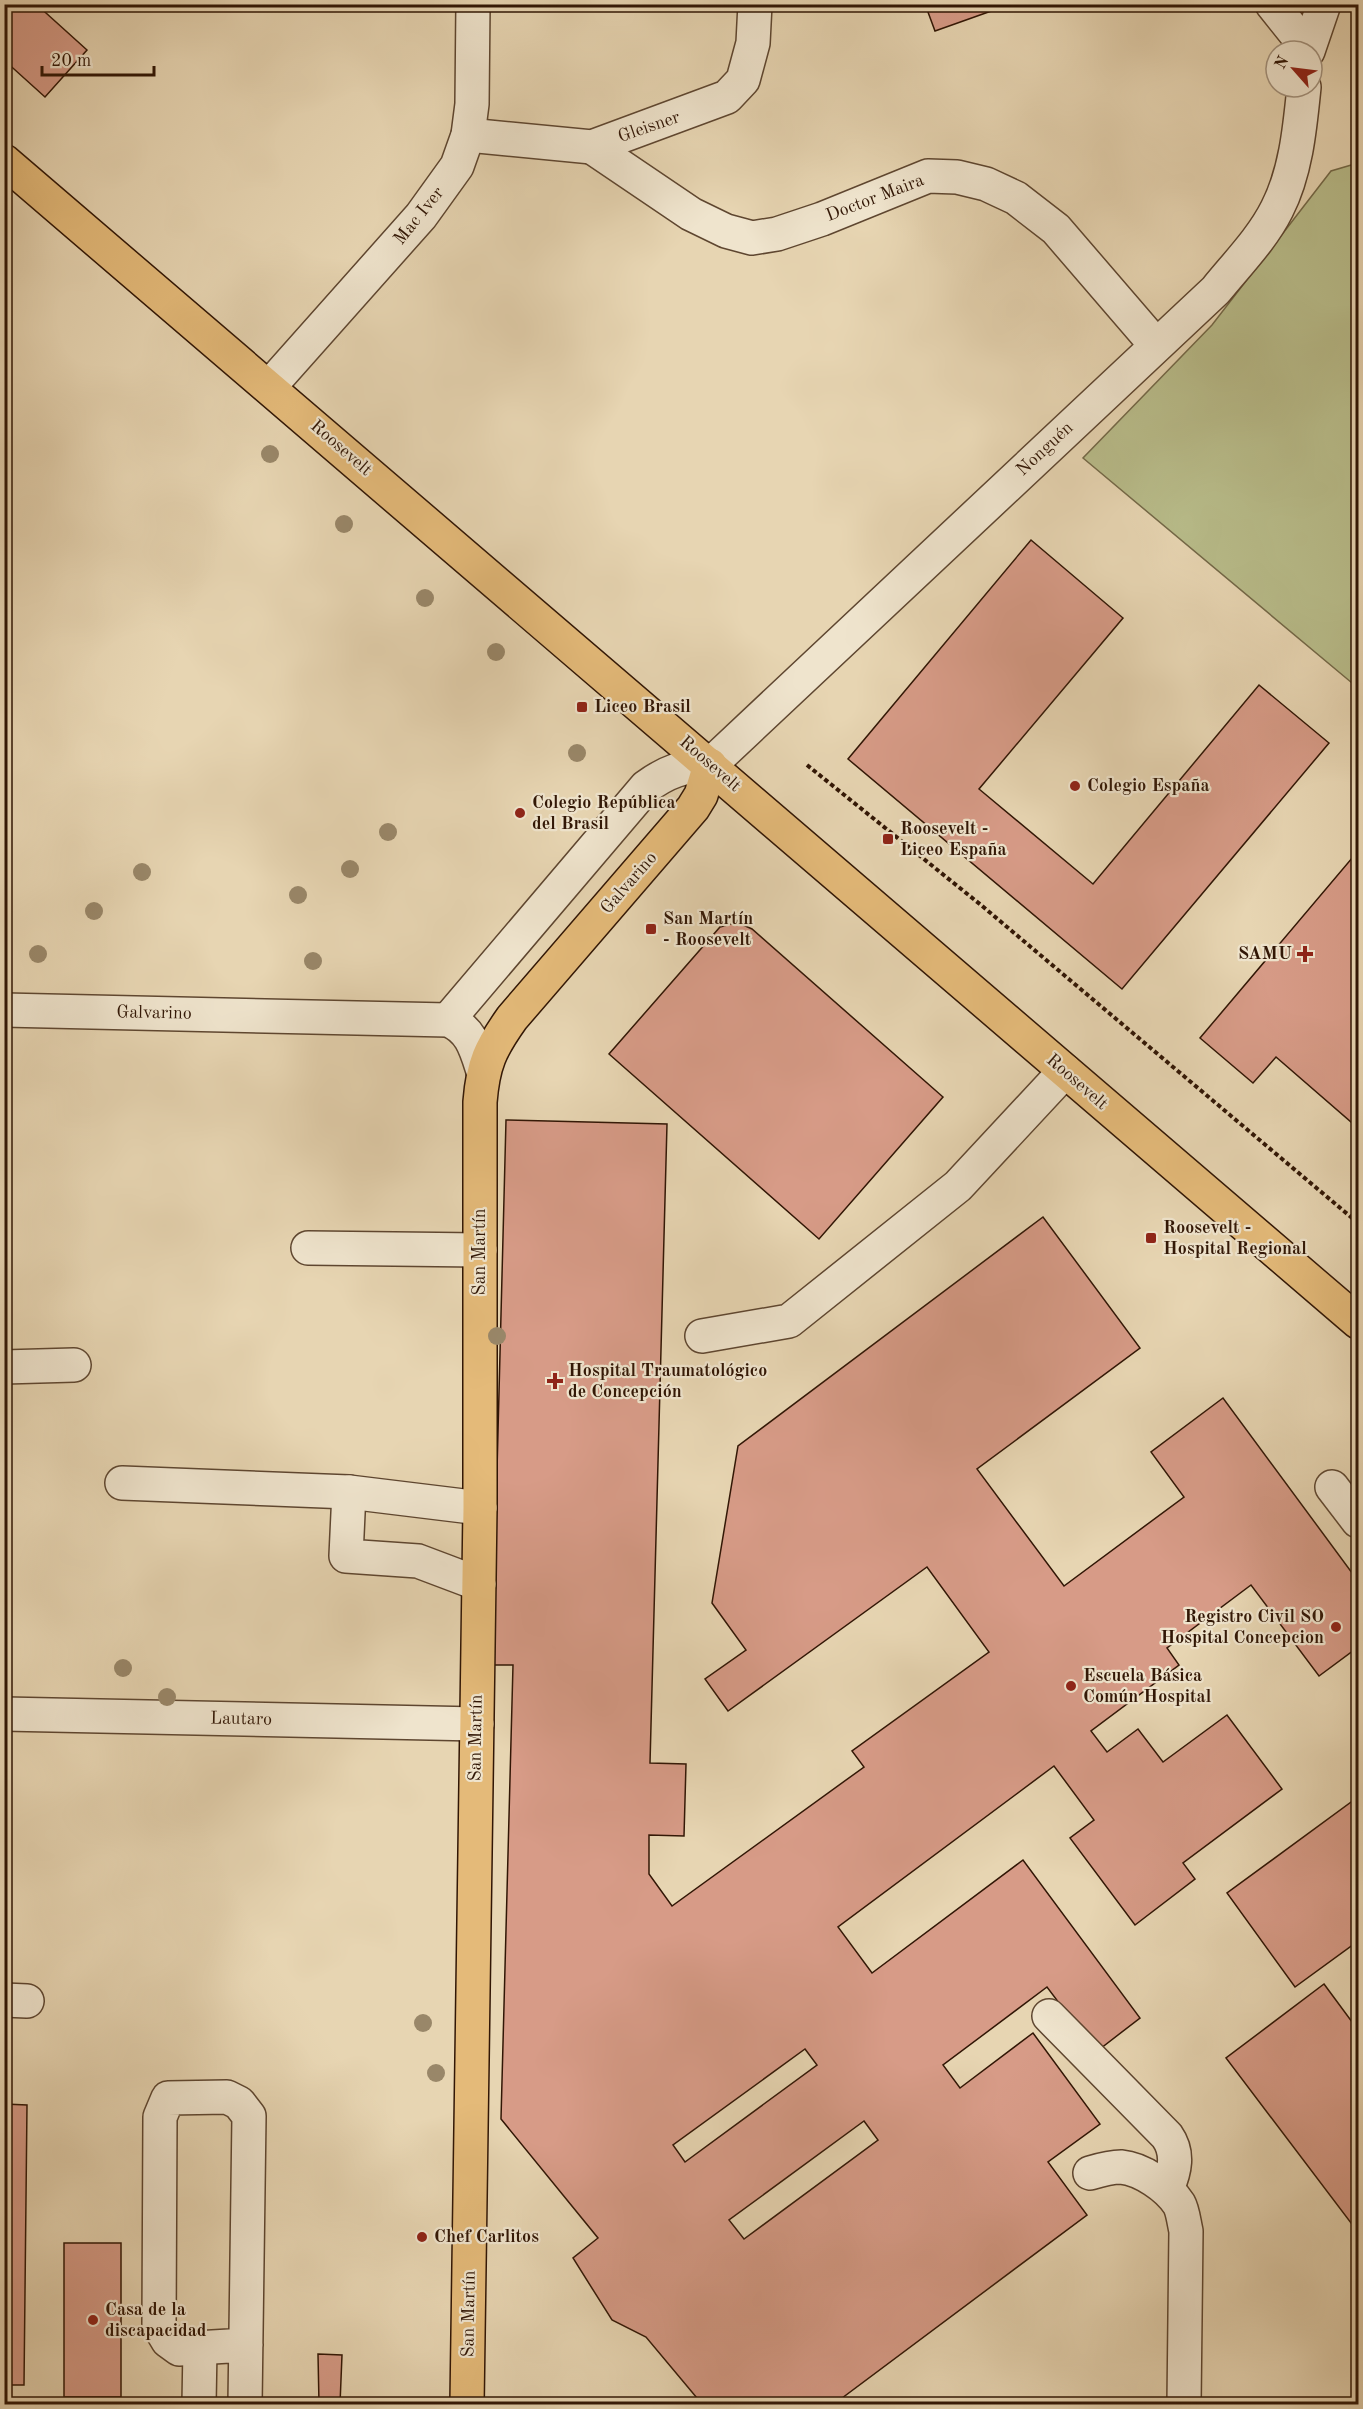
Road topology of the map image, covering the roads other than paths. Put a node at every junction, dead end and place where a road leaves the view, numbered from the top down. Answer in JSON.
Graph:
{"nodes":[{"id":1,"x":473,"y":4,"type":"edge"},
{"id":2,"x":755,"y":4,"type":"edge"},
{"id":3,"x":1272,"y":4,"type":"edge"},
{"id":4,"x":1324,"y":4,"type":"edge"},
{"id":5,"x":1299,"y":39,"type":"edge"},
{"id":6,"x":1312,"y":39,"type":"edge"},
{"id":7,"x":1303,"y":99,"type":"edge"},
{"id":8,"x":468,"y":135,"type":"junction"},
{"id":9,"x":592,"y":147,"type":"junction"},
{"id":10,"x":4,"y":161,"type":"edge"},
{"id":11,"x":1155,"y":344,"type":"junction"},
{"id":12,"x":269,"y":387,"type":"junction"},
{"id":13,"x":710,"y":765,"type":"junction"},
{"id":14,"x":4,"y":1010,"type":"edge"},
{"id":15,"x":448,"y":1020,"type":"junction"},
{"id":16,"x":483,"y":1071,"type":"junction"},
{"id":17,"x":1065,"y":1071,"type":"junction"},
{"id":18,"x":308,"y":1248,"type":"dead end"},
{"id":19,"x":480,"y":1250,"type":"junction"},
{"id":20,"x":1359,"y":1322,"type":"edge"},
{"id":21,"x":702,"y":1336,"type":"dead end"},
{"id":22,"x":74,"y":1365,"type":"dead end"},
{"id":23,"x":4,"y":1367,"type":"edge"},
{"id":24,"x":122,"y":1483,"type":"dead end"},
{"id":25,"x":1332,"y":1487,"type":"dead end"},
{"id":26,"x":349,"y":1492,"type":"junction"},
{"id":27,"x":480,"y":1508,"type":"junction"},
{"id":28,"x":1359,"y":1521,"type":"edge"},
{"id":29,"x":478,"y":1584,"type":"junction"},
{"id":30,"x":4,"y":1714,"type":"edge"},
{"id":31,"x":477,"y":1724,"type":"junction"},
{"id":32,"x":1049,"y":2016,"type":"dead end"},
{"id":33,"x":1090,"y":2173,"type":"dead end"},
{"id":34,"x":1167,"y":2190,"type":"junction"},
{"id":35,"x":246,"y":2345,"type":"junction"},
{"id":36,"x":200,"y":2348,"type":"junction"},
{"id":37,"x":199,"y":2404,"type":"edge"},
{"id":38,"x":245,"y":2404,"type":"edge"},
{"id":39,"x":467,"y":2404,"type":"edge"},
{"id":40,"x":1184,"y":2404,"type":"edge"}],
"edges":[{"from":1,"to":8,"type":"street","name":"Mac Iver"},
{"from":2,"to":9,"type":"street","name":"Gleisner"},
{"from":3,"to":5,"type":"street"},
{"from":4,"to":6,"type":"street"},
{"from":7,"to":11,"type":"street","name":"Nonguén"},
{"from":8,"to":9,"type":"street","name":"Gleisner"},
{"from":8,"to":12,"type":"street","name":"Mac Iver"},
{"from":9,"to":11,"type":"street","name":"Doctor Maira"},
{"from":10,"to":12,"type":"main road","name":"Roosevelt"},
{"from":11,"to":13,"type":"street","name":"Nonguén"},
{"from":12,"to":13,"type":"main road","name":"Roosevelt"},
{"from":13,"to":15,"type":"street"},
{"from":13,"to":16,"type":"main road","name":"Galvarino"},
{"from":13,"to":17,"type":"main road","name":"Roosevelt"},
{"from":14,"to":15,"type":"street","name":"Galvarino"},
{"from":15,"to":16,"type":"street"},
{"from":16,"to":19,"type":"main road","name":"San Martín"},
{"from":17,"to":20,"type":"main road","name":"Roosevelt"},
{"from":17,"to":21,"type":"street"},
{"from":18,"to":19,"type":"street"},
{"from":19,"to":27,"type":"main road","name":"San Martín"},
{"from":22,"to":23,"type":"street"},
{"from":24,"to":26,"type":"street"},
{"from":25,"to":28,"type":"street"},
{"from":26,"to":27,"type":"street"},
{"from":26,"to":29,"type":"street"},
{"from":27,"to":29,"type":"main road","name":"San Martín"},
{"from":29,"to":31,"type":"main road","name":"San Martín"},
{"from":30,"to":31,"type":"street","name":"Lautaro"},
{"from":31,"to":39,"type":"main road","name":"San Martín"},
{"from":32,"to":34,"type":"street"},
{"from":33,"to":34,"type":"street"},
{"from":34,"to":40,"type":"street"},
{"from":35,"to":36,"type":"street"},
{"from":35,"to":36,"type":"street"},
{"from":35,"to":38,"type":"street"},
{"from":36,"to":37,"type":"street"}]}
